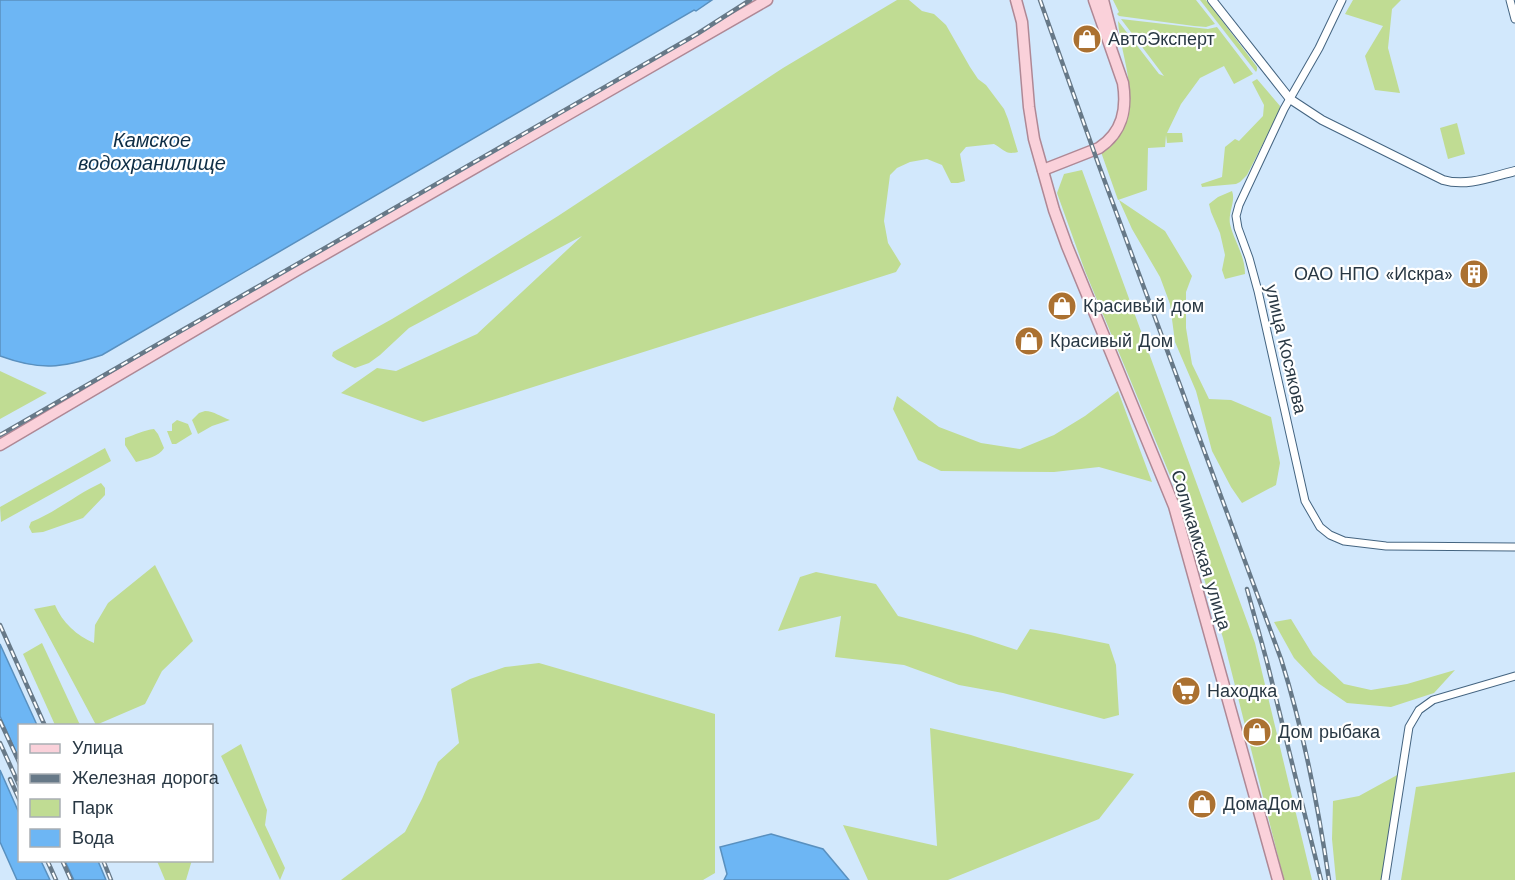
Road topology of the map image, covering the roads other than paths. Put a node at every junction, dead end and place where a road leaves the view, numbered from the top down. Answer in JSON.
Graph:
{"nodes":[{"id":1,"x":767,"y":0,"type":"edge"},
{"id":2,"x":1016,"y":0,"type":"edge"},
{"id":3,"x":1094,"y":0,"type":"edge"},
{"id":4,"x":1103,"y":0,"type":"edge"},
{"id":5,"x":1212,"y":0,"type":"edge"},
{"id":6,"x":1342,"y":0,"type":"edge"},
{"id":7,"x":1510,"y":0,"type":"edge"},
{"id":8,"x":1515,"y":19,"type":"edge"},
{"id":9,"x":1117,"y":63,"type":"junction"},
{"id":10,"x":1290,"y":99,"type":"junction"},
{"id":11,"x":1043,"y":170,"type":"junction"},
{"id":12,"x":1515,"y":171,"type":"edge"},
{"id":13,"x":0,"y":445,"type":"edge"},
{"id":14,"x":1515,"y":547,"type":"edge"},
{"id":15,"x":1515,"y":676,"type":"edge"},
{"id":16,"x":1278,"y":880,"type":"edge"},
{"id":17,"x":1385,"y":880,"type":"edge"}],
"edges":[{"from":1,"to":13,"type":"main road"},
{"from":2,"to":11,"type":"main road","name":"Соликамская улица"},
{"from":3,"to":9,"type":"main road"},
{"from":4,"to":9,"type":"main road"},
{"from":5,"to":10,"type":"street"},
{"from":6,"to":10,"type":"street","name":"улица Косякова"},
{"from":7,"to":8,"type":"street"},
{"from":9,"to":11,"type":"main road"},
{"from":10,"to":12,"type":"street"},
{"from":10,"to":14,"type":"street","name":"улица Косякова"},
{"from":11,"to":16,"type":"main road","name":"Соликамская улица"},
{"from":15,"to":17,"type":"street"}]}
